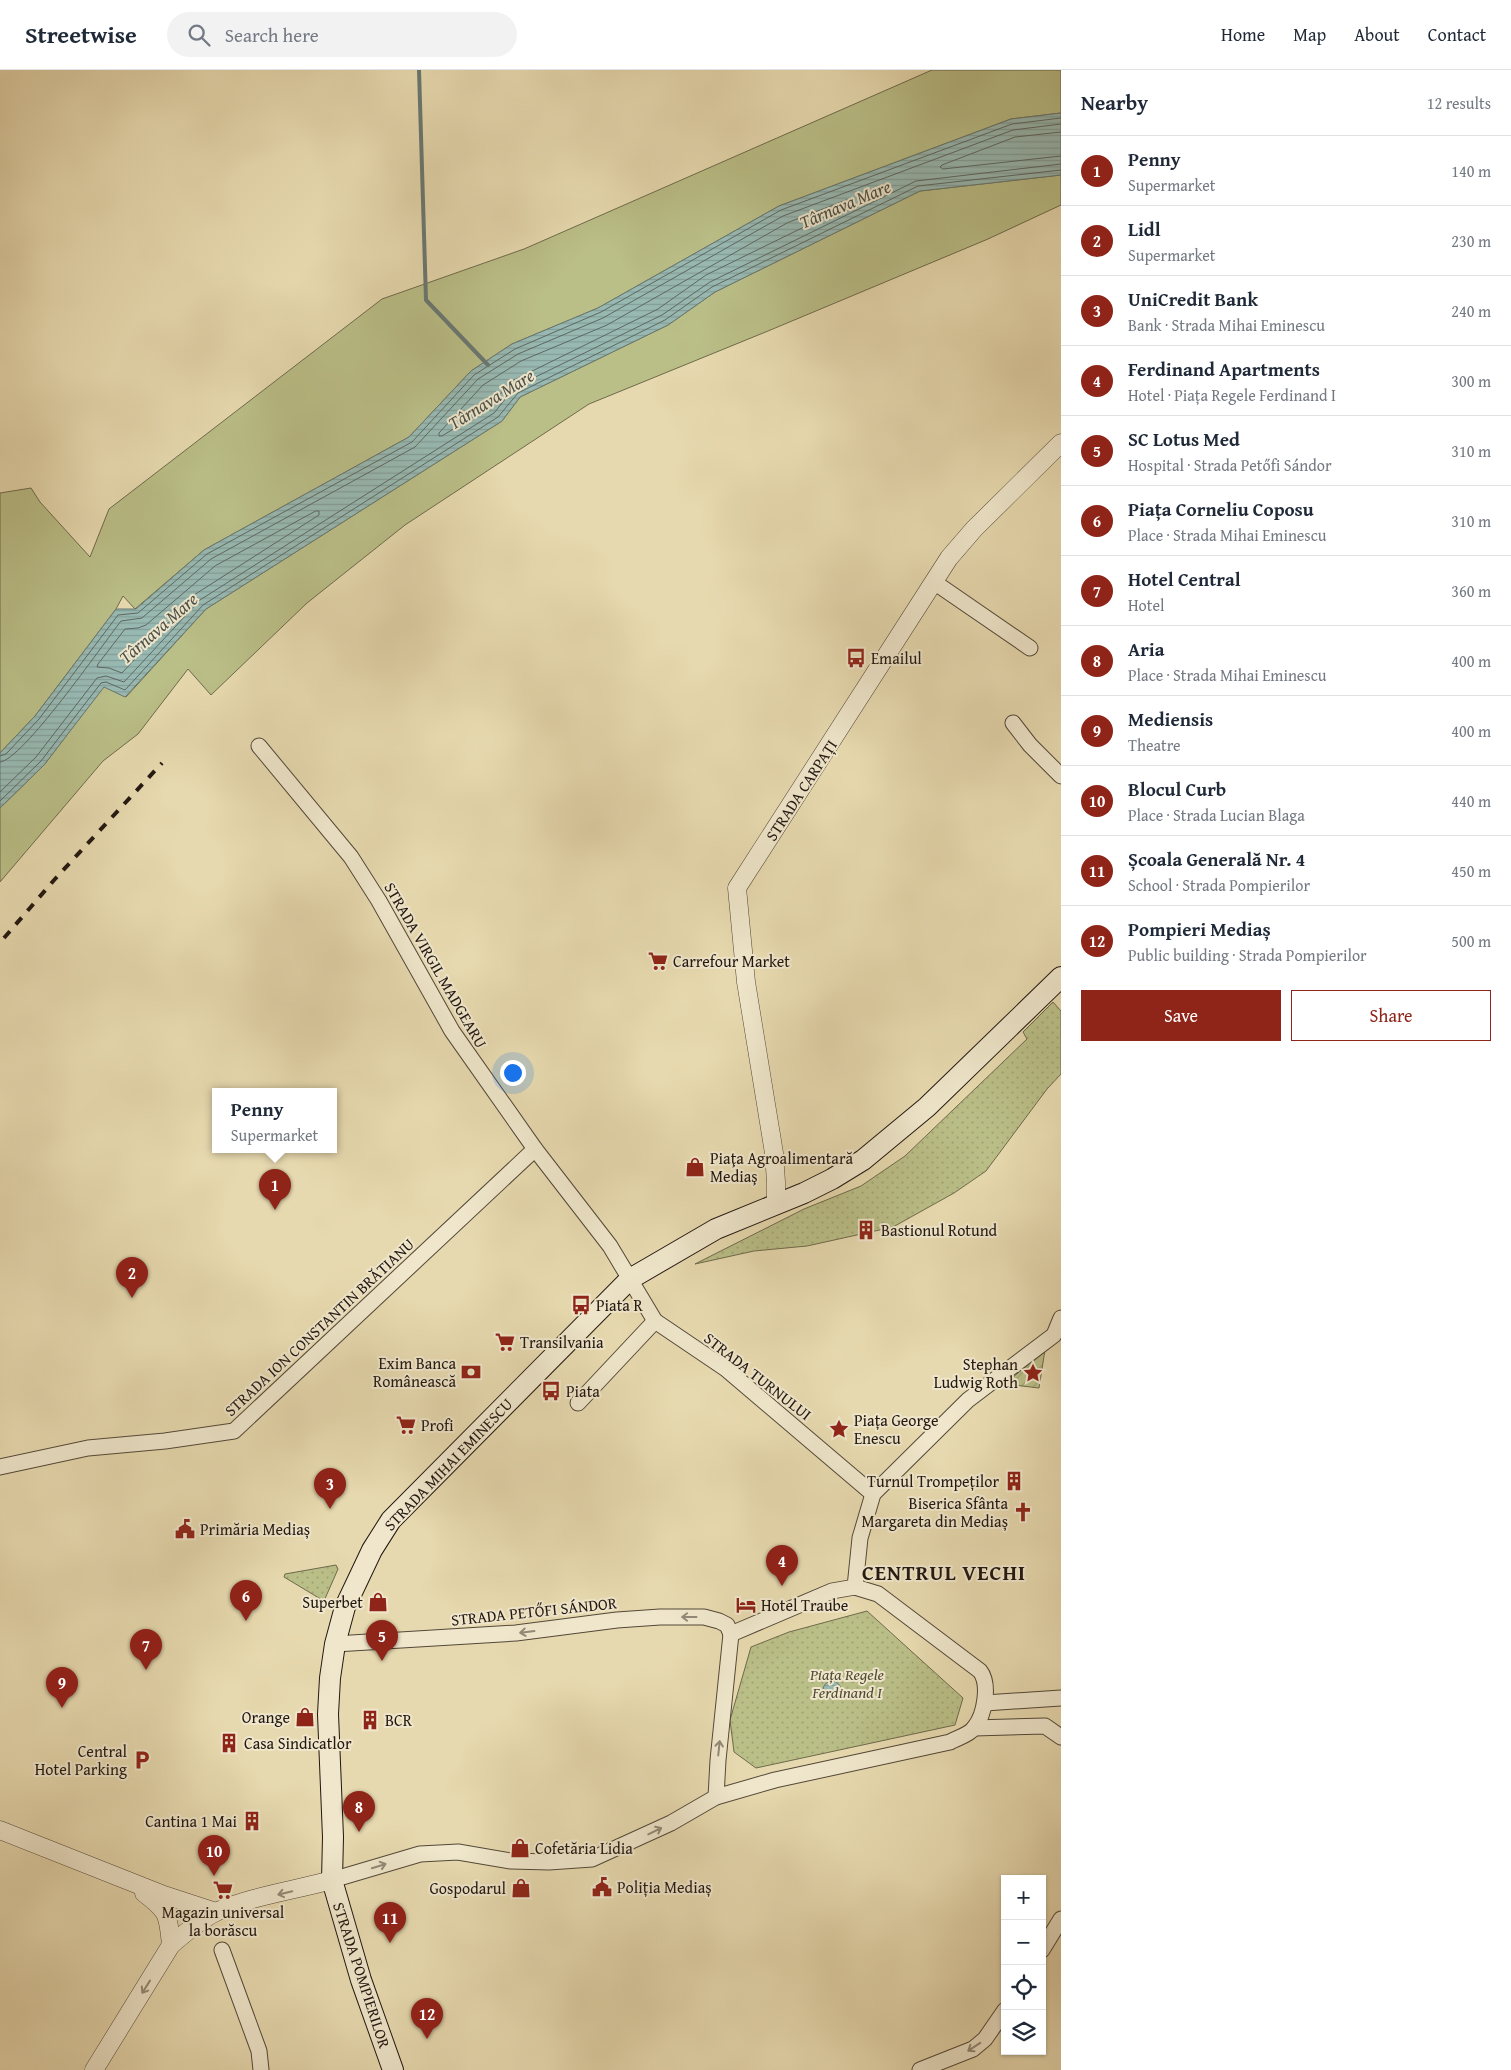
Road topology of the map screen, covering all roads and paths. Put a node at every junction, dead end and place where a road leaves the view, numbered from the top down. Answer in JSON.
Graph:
{"nodes":[{"id":1,"x":1061,"y":443,"type":"edge"},
{"id":2,"x":934,"y":582,"type":"junction"},
{"id":3,"x":1030,"y":648,"type":"dead end"},
{"id":4,"x":1013,"y":723,"type":"dead end"},
{"id":5,"x":259,"y":746,"type":"dead end"},
{"id":6,"x":1061,"y":776,"type":"edge"},
{"id":7,"x":1061,"y":977,"type":"edge"},
{"id":8,"x":535,"y":1149,"type":"junction"},
{"id":9,"x":776,"y":1205,"type":"junction"},
{"id":10,"x":630,"y":1279,"type":"junction"},
{"id":11,"x":1061,"y":1318,"type":"edge"},
{"id":12,"x":655,"y":1321,"type":"junction"},
{"id":13,"x":1057,"y":1335,"type":"edge"},
{"id":14,"x":578,"y":1403,"type":"dead end"},
{"id":15,"x":0,"y":1467,"type":"edge"},
{"id":16,"x":873,"y":1494,"type":"junction"},
{"id":17,"x":855,"y":1587,"type":"junction"},
{"id":18,"x":731,"y":1634,"type":"junction"},
{"id":19,"x":335,"y":1644,"type":"junction"},
{"id":20,"x":1061,"y":1698,"type":"edge"},
{"id":21,"x":985,"y":1703,"type":"junction"},
{"id":22,"x":974,"y":1728,"type":"junction"},
{"id":23,"x":1061,"y":1737,"type":"edge"},
{"id":24,"x":716,"y":1797,"type":"junction"},
{"id":25,"x":0,"y":1830,"type":"edge"},
{"id":26,"x":332,"y":1880,"type":"junction"},
{"id":27,"x":130,"y":1881,"type":"junction"},
{"id":28,"x":216,"y":1912,"type":"junction"},
{"id":29,"x":1061,"y":1920,"type":"edge"},
{"id":30,"x":1046,"y":1944,"type":"edge"},
{"id":31,"x":171,"y":1945,"type":"junction"},
{"id":32,"x":222,"y":1950,"type":"dead end"},
{"id":33,"x":1001,"y":2016,"type":"edge"},
{"id":34,"x":94,"y":2070,"type":"edge"},
{"id":35,"x":262,"y":2070,"type":"edge"},
{"id":36,"x":393,"y":2070,"type":"edge"},
{"id":37,"x":920,"y":2070,"type":"edge"}],
"edges":[{"from":1,"to":2,"type":"street","name":"STRADA CARPAȚI"},
{"from":2,"to":3,"type":"street"},
{"from":2,"to":9,"type":"street","name":"STRADA CARPAȚI"},
{"from":4,"to":6,"type":"street"},
{"from":5,"to":8,"type":"street","name":"STRADA VIRGIL MADGEARU"},
{"from":7,"to":9,"type":"main road","name":"STRADA MIHAI EMINESCU"},
{"from":8,"to":10,"type":"street","name":"STRADA VIRGIL MADGEARU"},
{"from":8,"to":15,"type":"street","name":"STRADA ION CONSTANTIN BRĂTIANU"},
{"from":9,"to":10,"type":"main road","name":"STRADA MIHAI EMINESCU"},
{"from":10,"to":12,"type":"street","name":"STRADA TURNULUI"},
{"from":10,"to":19,"type":"main road","name":"STRADA MIHAI EMINESCU"},
{"from":11,"to":13,"type":"street"},
{"from":12,"to":14,"type":"street"},
{"from":12,"to":16,"type":"street","name":"STRADA TURNULUI"},
{"from":13,"to":16,"type":"street"},
{"from":16,"to":17,"type":"street"},
{"from":17,"to":18,"type":"street"},
{"from":17,"to":21,"type":"street"},
{"from":18,"to":19,"type":"street","name":"STRADA PETŐFI SÁNDOR","one_way":true},
{"from":24,"to":18,"type":"street","one_way":true},
{"from":19,"to":26,"type":"main road","name":"STRADA MIHAI EMINESCU"},
{"from":20,"to":21,"type":"street"},
{"from":21,"to":22,"type":"street"},
{"from":22,"to":23,"type":"street"},
{"from":22,"to":24,"type":"street"},
{"from":26,"to":24,"type":"street","one_way":true},
{"from":25,"to":27,"type":"street"},
{"from":26,"to":28,"type":"street","one_way":true},
{"from":26,"to":36,"type":"main road","name":"STRADA POMPIERILOR"},
{"from":27,"to":28,"type":"street"},
{"from":27,"to":31,"type":"street"},
{"from":28,"to":31,"type":"street"},
{"from":29,"to":30,"type":"street"},
{"from":31,"to":34,"type":"street","one_way":true},
{"from":32,"to":35,"type":"street"},
{"from":33,"to":37,"type":"street","one_way":true}]}
